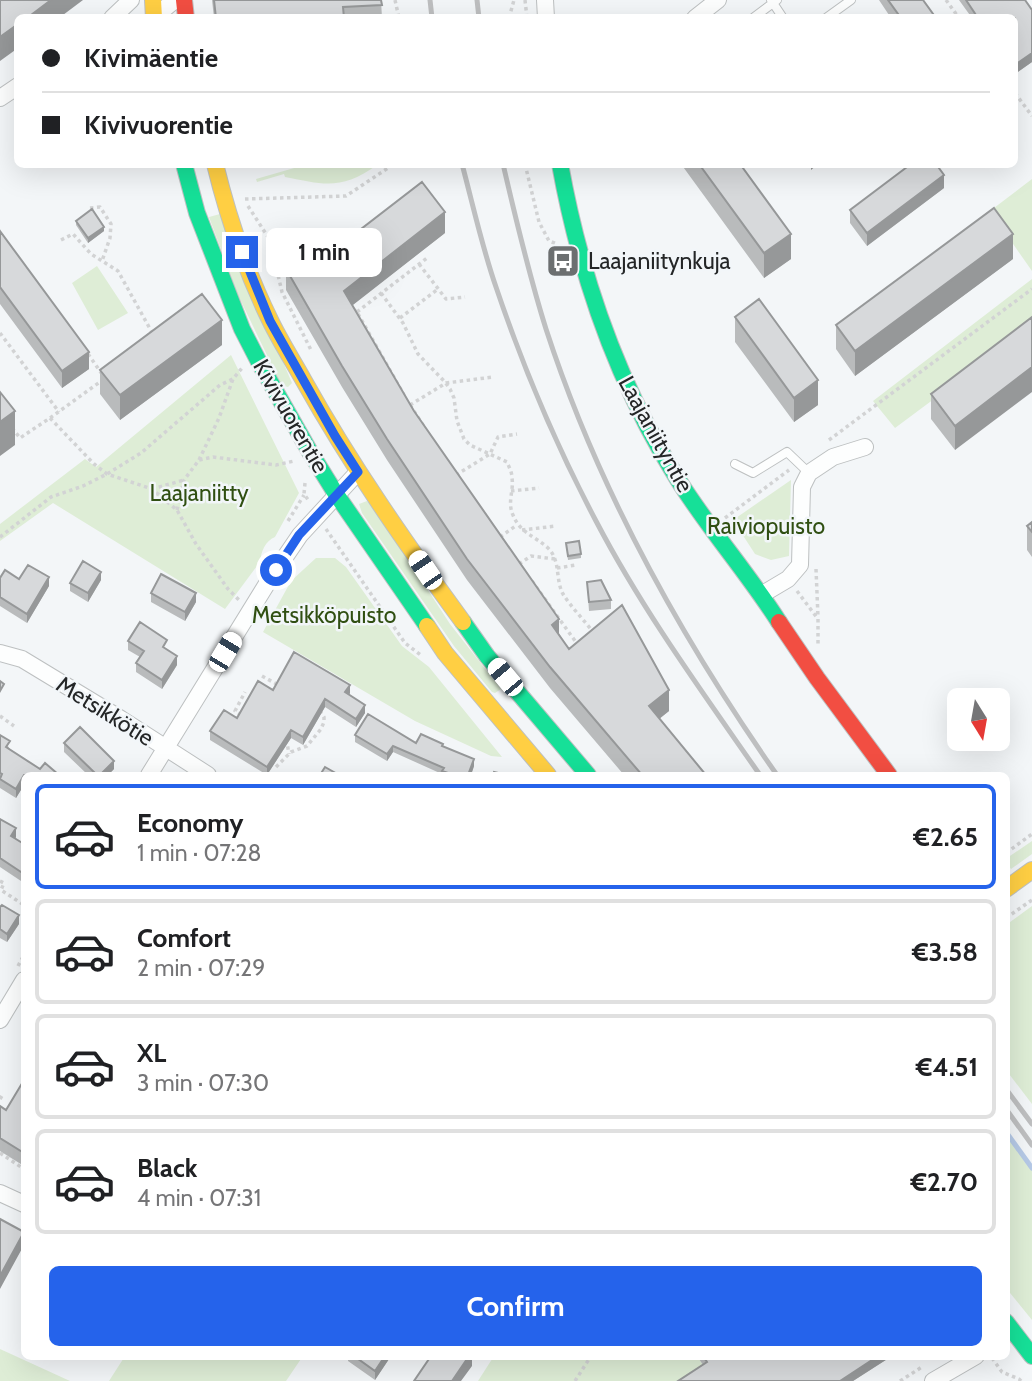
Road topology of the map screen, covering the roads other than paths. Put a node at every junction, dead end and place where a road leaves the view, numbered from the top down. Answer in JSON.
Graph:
{"nodes":[{"id":1,"x":131,"y":0,"type":"edge"},
{"id":2,"x":175,"y":0,"type":"edge"},
{"id":3,"x":718,"y":0,"type":"edge"},
{"id":4,"x":850,"y":0,"type":"edge"},
{"id":5,"x":774,"y":1,"type":"edge"},
{"id":6,"x":116,"y":14,"type":"edge"},
{"id":7,"x":159,"y":14,"type":"edge"},
{"id":8,"x":700,"y":14,"type":"edge"},
{"id":9,"x":758,"y":14,"type":"edge"},
{"id":10,"x":831,"y":14,"type":"edge"},
{"id":11,"x":185,"y":168,"type":"edge"},
{"id":12,"x":216,"y":168,"type":"edge"},
{"id":13,"x":561,"y":168,"type":"edge"},
{"id":14,"x":865,"y":447,"type":"dead end"},
{"id":15,"x":735,"y":464,"type":"dead end"},
{"id":16,"x":804,"y":468,"type":"junction"},
{"id":17,"x":358,"y":472,"type":"junction"},
{"id":18,"x":336,"y":494,"type":"junction"},
{"id":19,"x":761,"y":595,"type":"junction"},
{"id":20,"x":0,"y":653,"type":"edge"},
{"id":21,"x":166,"y":748,"type":"junction"},
{"id":22,"x":151,"y":772,"type":"edge"},
{"id":23,"x":203,"y":772,"type":"edge"},
{"id":24,"x":545,"y":772,"type":"edge"},
{"id":25,"x":585,"y":772,"type":"edge"},
{"id":26,"x":887,"y":772,"type":"edge"},
{"id":27,"x":1032,"y":870,"type":"edge"},
{"id":28,"x":1010,"y":886,"type":"edge"},
{"id":29,"x":21,"y":985,"type":"edge"},
{"id":30,"x":0,"y":1020,"type":"edge"},
{"id":31,"x":0,"y":1192,"type":"edge"},
{"id":32,"x":21,"y":1202,"type":"edge"},
{"id":33,"x":1010,"y":1333,"type":"edge"},
{"id":34,"x":1032,"y":1356,"type":"edge"},
{"id":35,"x":969,"y":1360,"type":"edge"},
{"id":36,"x":933,"y":1381,"type":"edge"}],
"edges":[{"from":1,"to":6,"type":"street"},
{"from":2,"to":7,"type":"street"},
{"from":3,"to":8,"type":"street"},
{"from":4,"to":10,"type":"lane"},
{"from":5,"to":9,"type":"lane"},
{"from":11,"to":18,"type":"street","name":"Kivivuorentie"},
{"from":12,"to":17,"type":"street","name":"Kivivuorentie"},
{"from":13,"to":19,"type":"street","name":"Laajaniityntie"},
{"from":14,"to":16,"type":"street"},
{"from":15,"to":16,"type":"lane"},
{"from":16,"to":19,"type":"street"},
{"from":17,"to":18,"type":"street"},
{"from":17,"to":25,"type":"street","name":"Kivivuorentie"},
{"from":18,"to":21,"type":"street"},
{"from":18,"to":24,"type":"street","name":"Kivivuorentie"},
{"from":19,"to":26,"type":"street","name":"Laajaniityntie"},
{"from":20,"to":21,"type":"street","name":"Metsikkötie"},
{"from":21,"to":22,"type":"street"},
{"from":21,"to":23,"type":"street","name":"Metsikkötie"},
{"from":27,"to":28,"type":"street"},
{"from":29,"to":30,"type":"street"},
{"from":31,"to":32,"type":"street"},
{"from":33,"to":34,"type":"street"},
{"from":35,"to":36,"type":"street"}]}
